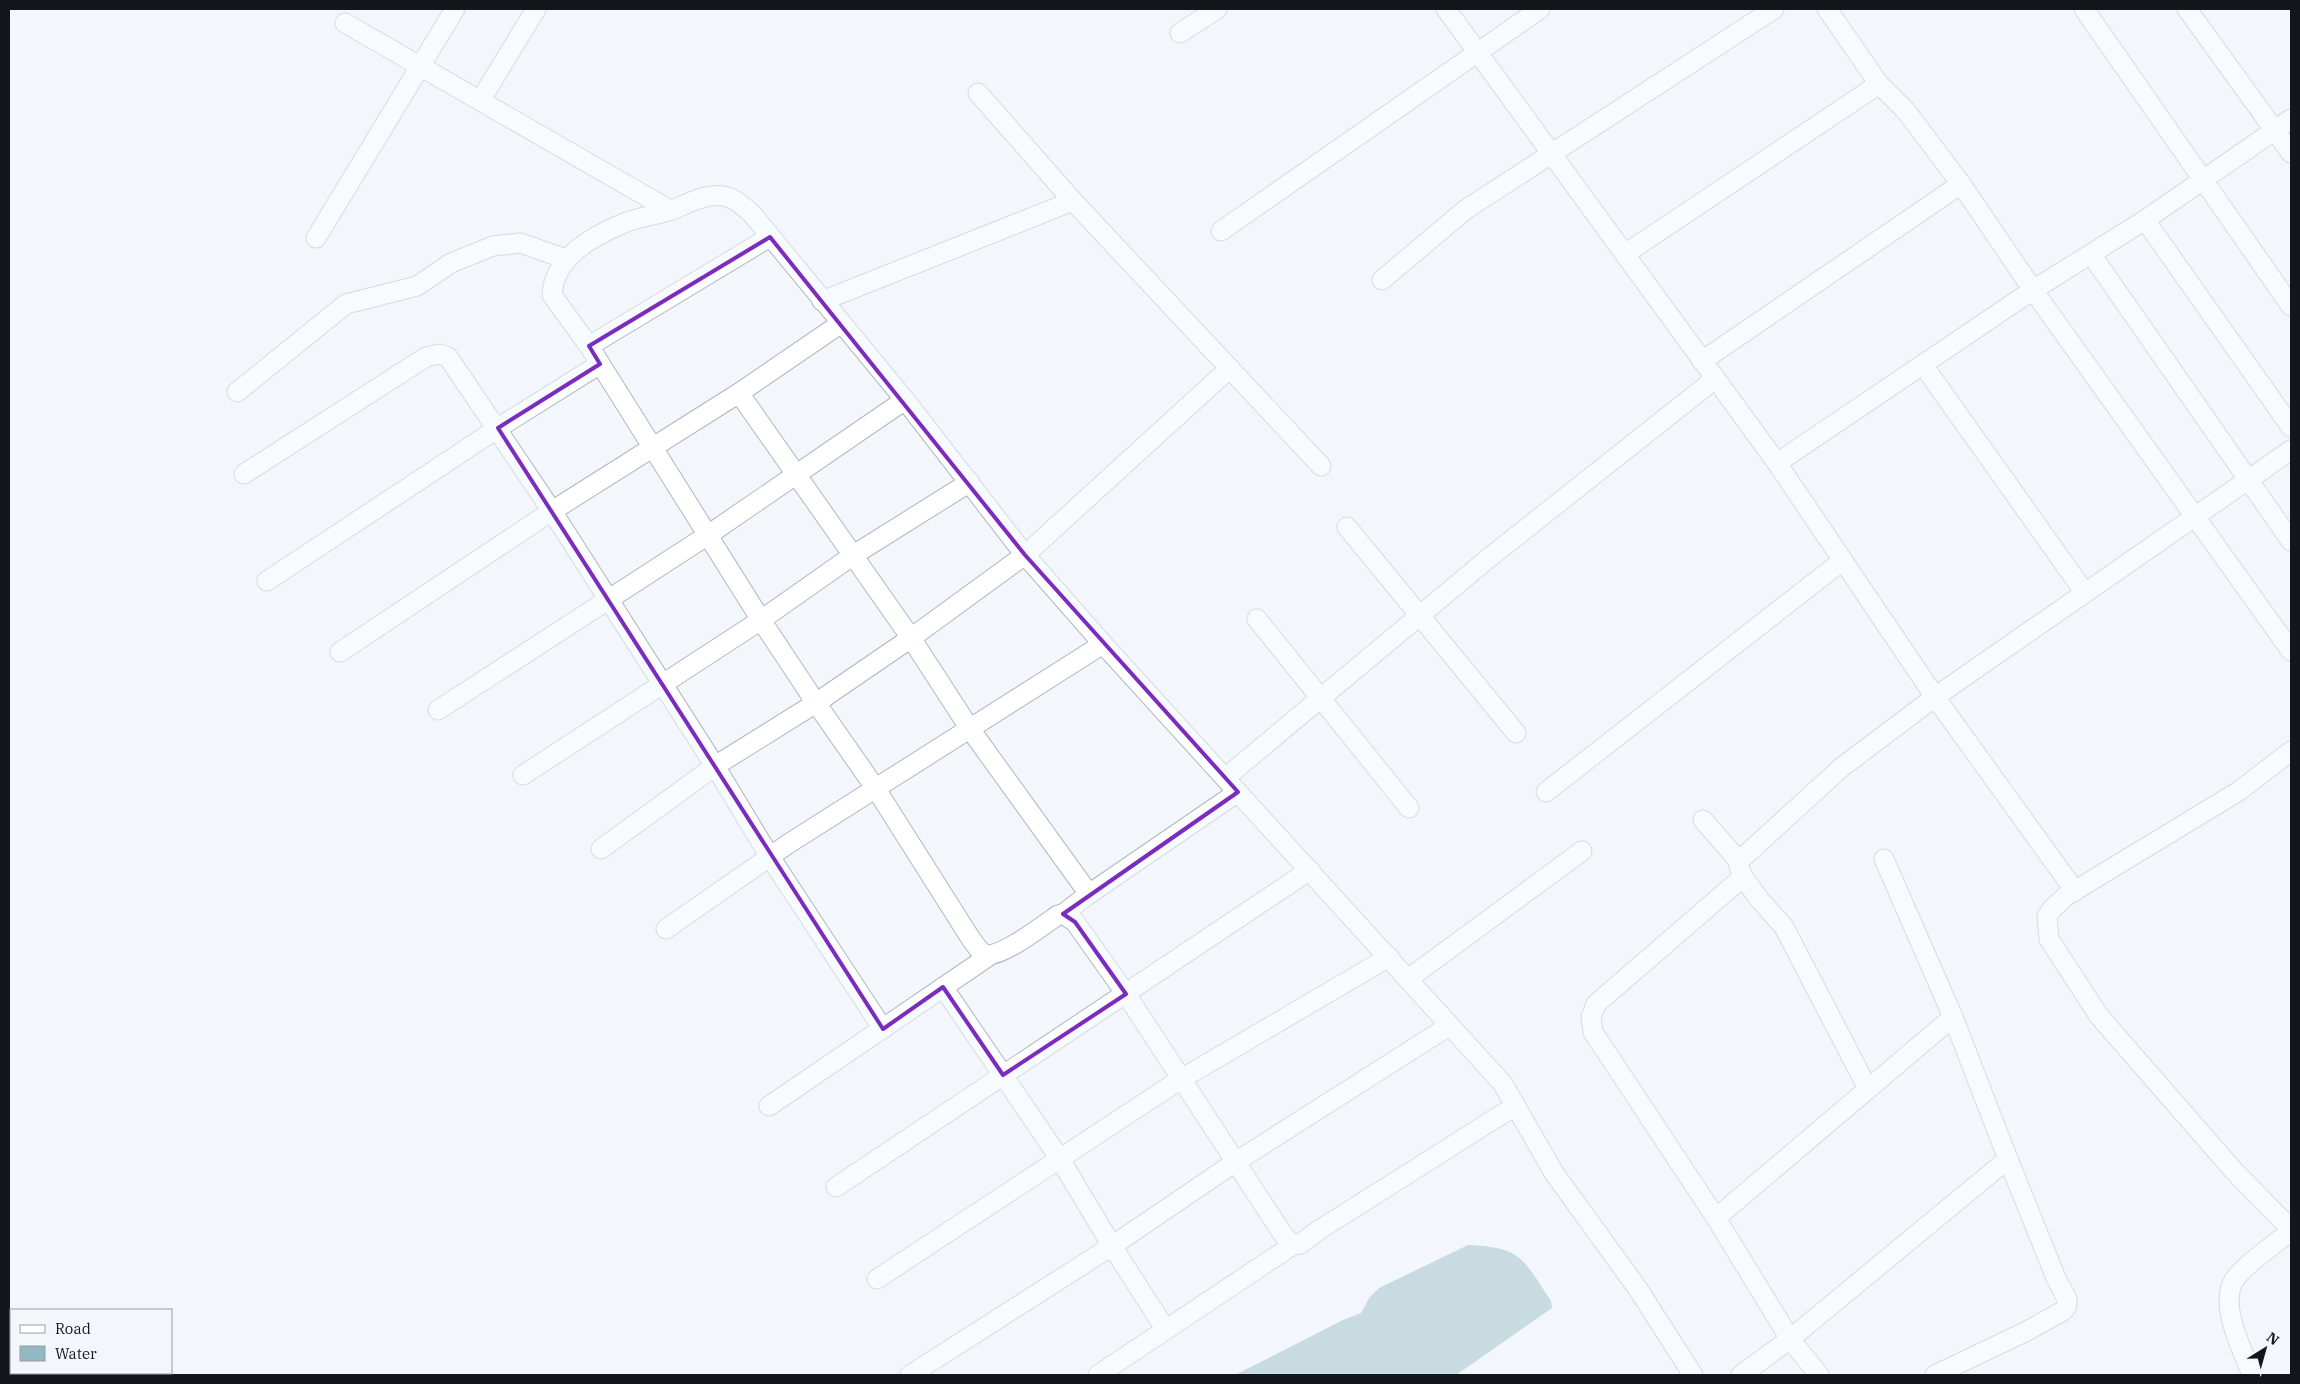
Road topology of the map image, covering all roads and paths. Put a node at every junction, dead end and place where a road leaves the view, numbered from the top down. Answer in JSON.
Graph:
{"nodes":[{"id":1,"x":455,"y":9,"type":"edge"},
{"id":2,"x":536,"y":9,"type":"edge"},
{"id":3,"x":1217,"y":9,"type":"edge"},
{"id":4,"x":1446,"y":9,"type":"edge"},
{"id":5,"x":1540,"y":9,"type":"edge"},
{"id":6,"x":1774,"y":9,"type":"edge"},
{"id":7,"x":1827,"y":9,"type":"edge"},
{"id":8,"x":2084,"y":9,"type":"edge"},
{"id":9,"x":2187,"y":9,"type":"edge"},
{"id":10,"x":345,"y":23,"type":"dead end"},
{"id":11,"x":1180,"y":33,"type":"dead end"},
{"id":12,"x":1477,"y":51,"type":"junction"},
{"id":13,"x":421,"y":66,"type":"junction"},
{"id":14,"x":1879,"y":84,"type":"junction"},
{"id":15,"x":978,"y":93,"type":"dead end"},
{"id":16,"x":480,"y":101,"type":"junction"},
{"id":17,"x":2291,"y":119,"type":"edge"},
{"id":18,"x":2275,"y":130,"type":"junction"},
{"id":19,"x":2291,"y":153,"type":"edge"},
{"id":20,"x":1553,"y":154,"type":"junction"},
{"id":21,"x":2202,"y":180,"type":"junction"},
{"id":22,"x":1960,"y":184,"type":"junction"},
{"id":23,"x":1073,"y":201,"type":"junction"},
{"id":24,"x":670,"y":210,"type":"junction"},
{"id":25,"x":2145,"y":220,"type":"junction"},
{"id":26,"x":1220,"y":231,"type":"dead end"},
{"id":27,"x":316,"y":238,"type":"dead end"},
{"id":28,"x":770,"y":238,"type":"junction"},
{"id":29,"x":1625,"y":254,"type":"junction"},
{"id":30,"x":2091,"y":254,"type":"junction"},
{"id":31,"x":566,"y":259,"type":"junction"},
{"id":32,"x":1382,"y":280,"type":"dead end"},
{"id":33,"x":2033,"y":290,"type":"junction"},
{"id":34,"x":822,"y":301,"type":"junction"},
{"id":35,"x":2291,"y":306,"type":"edge"},
{"id":36,"x":840,"y":324,"type":"junction"},
{"id":37,"x":589,"y":346,"type":"junction"},
{"id":38,"x":1702,"y":361,"type":"junction"},
{"id":39,"x":600,"y":364,"type":"junction"},
{"id":40,"x":1923,"y":365,"type":"junction"},
{"id":41,"x":1230,"y":368,"type":"junction"},
{"id":42,"x":1715,"y":379,"type":"junction"},
{"id":43,"x":237,"y":392,"type":"dead end"},
{"id":44,"x":739,"y":393,"type":"junction"},
{"id":45,"x":905,"y":400,"type":"junction"},
{"id":46,"x":2291,"y":427,"type":"edge"},
{"id":47,"x":498,"y":428,"type":"junction"},
{"id":48,"x":652,"y":449,"type":"junction"},
{"id":49,"x":2291,"y":450,"type":"edge"},
{"id":50,"x":1777,"y":464,"type":"junction"},
{"id":51,"x":1321,"y":466,"type":"dead end"},
{"id":52,"x":244,"y":474,"type":"dead end"},
{"id":53,"x":796,"y":475,"type":"junction"},
{"id":54,"x":2250,"y":479,"type":"junction"},
{"id":55,"x":970,"y":482,"type":"junction"},
{"id":56,"x":552,"y":511,"type":"junction"},
{"id":57,"x":2196,"y":516,"type":"junction"},
{"id":58,"x":1347,"y":527,"type":"dead end"},
{"id":59,"x":708,"y":535,"type":"junction"},
{"id":60,"x":2291,"y":541,"type":"edge"},
{"id":61,"x":1025,"y":555,"type":"junction"},
{"id":62,"x":852,"y":556,"type":"junction"},
{"id":63,"x":1842,"y":561,"type":"junction"},
{"id":64,"x":267,"y":581,"type":"dead end"},
{"id":65,"x":2086,"y":593,"type":"junction"},
{"id":66,"x":608,"y":599,"type":"junction"},
{"id":67,"x":1419,"y":616,"type":"junction"},
{"id":68,"x":1257,"y":619,"type":"dead end"},
{"id":69,"x":762,"y":620,"type":"junction"},
{"id":70,"x":912,"y":638,"type":"junction"},
{"id":71,"x":1103,"y":644,"type":"junction"},
{"id":72,"x":2291,"y":651,"type":"edge"},
{"id":73,"x":340,"y":652,"type":"dead end"},
{"id":74,"x":662,"y":683,"type":"junction"},
{"id":75,"x":1935,"y":697,"type":"junction"},
{"id":76,"x":1321,"y":698,"type":"junction"},
{"id":77,"x":816,"y":704,"type":"junction"},
{"id":78,"x":438,"y":710,"type":"dead end"},
{"id":79,"x":970,"y":729,"type":"junction"},
{"id":80,"x":1516,"y":733,"type":"dead end"},
{"id":81,"x":2291,"y":751,"type":"edge"},
{"id":82,"x":715,"y":766,"type":"junction"},
{"id":83,"x":523,"y":775,"type":"dead end"},
{"id":84,"x":1225,"y":778,"type":"junction"},
{"id":85,"x":876,"y":789,"type":"junction"},
{"id":86,"x":1238,"y":792,"type":"junction"},
{"id":87,"x":1546,"y":792,"type":"dead end"},
{"id":88,"x":1409,"y":808,"type":"dead end"},
{"id":89,"x":1703,"y":820,"type":"dead end"},
{"id":90,"x":601,"y":849,"type":"dead end"},
{"id":91,"x":1582,"y":850,"type":"dead end"},
{"id":92,"x":770,"y":857,"type":"junction"},
{"id":93,"x":1884,"y":858,"type":"dead end"},
{"id":94,"x":1741,"y":869,"type":"junction"},
{"id":95,"x":1310,"y":870,"type":"junction"},
{"id":96,"x":2075,"y":891,"type":"junction"},
{"id":97,"x":1089,"y":894,"type":"junction"},
{"id":98,"x":1063,"y":914,"type":"junction"},
{"id":99,"x":666,"y":929,"type":"dead end"},
{"id":100,"x":989,"y":956,"type":"junction"},
{"id":101,"x":1389,"y":957,"type":"junction"},
{"id":102,"x":1408,"y":980,"type":"junction"},
{"id":103,"x":943,"y":987,"type":"junction"},
{"id":104,"x":1126,"y":994,"type":"junction"},
{"id":105,"x":1953,"y":1017,"type":"junction"},
{"id":106,"x":1449,"y":1026,"type":"junction"},
{"id":107,"x":883,"y":1028,"type":"junction"},
{"id":108,"x":1003,"y":1075,"type":"junction"},
{"id":109,"x":1181,"y":1079,"type":"junction"},
{"id":110,"x":1868,"y":1089,"type":"junction"},
{"id":111,"x":769,"y":1106,"type":"dead end"},
{"id":112,"x":1515,"y":1106,"type":"junction"},
{"id":113,"x":1060,"y":1158,"type":"junction"},
{"id":114,"x":2008,"y":1160,"type":"junction"},
{"id":115,"x":1234,"y":1162,"type":"junction"},
{"id":116,"x":836,"y":1187,"type":"dead end"},
{"id":117,"x":1716,"y":1218,"type":"junction"},
{"id":118,"x":2291,"y":1230,"type":"edge"},
{"id":119,"x":1293,"y":1245,"type":"junction"},
{"id":120,"x":1112,"y":1246,"type":"junction"},
{"id":121,"x":877,"y":1279,"type":"dead end"},
{"id":122,"x":1166,"y":1330,"type":"junction"},
{"id":123,"x":1790,"y":1339,"type":"junction"},
{"id":124,"x":910,"y":1375,"type":"edge"},
{"id":125,"x":1098,"y":1375,"type":"edge"},
{"id":126,"x":1693,"y":1375,"type":"edge"},
{"id":127,"x":1741,"y":1375,"type":"edge"},
{"id":128,"x":1819,"y":1375,"type":"edge"},
{"id":129,"x":1935,"y":1375,"type":"edge"},
{"id":130,"x":2252,"y":1375,"type":"edge"}],
"edges":[{"from":1,"to":13,"type":"street"},
{"from":2,"to":16,"type":"street"},
{"from":3,"to":11,"type":"street"},
{"from":4,"to":12,"type":"street"},
{"from":5,"to":12,"type":"street"},
{"from":6,"to":20,"type":"street"},
{"from":7,"to":14,"type":"street"},
{"from":8,"to":21,"type":"street"},
{"from":9,"to":18,"type":"street"},
{"from":10,"to":13,"type":"street"},
{"from":12,"to":20,"type":"street"},
{"from":12,"to":26,"type":"street"},
{"from":13,"to":16,"type":"street"},
{"from":13,"to":27,"type":"street"},
{"from":14,"to":22,"type":"street"},
{"from":14,"to":29,"type":"street"},
{"from":15,"to":23,"type":"street"},
{"from":16,"to":24,"type":"street"},
{"from":17,"to":18,"type":"street"},
{"from":18,"to":19,"type":"street"},
{"from":18,"to":21,"type":"street"},
{"from":20,"to":29,"type":"street"},
{"from":20,"to":32,"type":"street"},
{"from":21,"to":25,"type":"street"},
{"from":21,"to":35,"type":"street"},
{"from":22,"to":33,"type":"street"},
{"from":22,"to":38,"type":"street"},
{"from":23,"to":34,"type":"street"},
{"from":23,"to":41,"type":"street"},
{"from":24,"to":28,"type":"street"},
{"from":24,"to":31,"type":"street"},
{"from":25,"to":30,"type":"street"},
{"from":25,"to":46,"type":"street"},
{"from":28,"to":34,"type":"street"},
{"from":28,"to":37,"type":"street"},
{"from":29,"to":38,"type":"street"},
{"from":30,"to":33,"type":"street"},
{"from":30,"to":54,"type":"street"},
{"from":31,"to":37,"type":"street"},
{"from":31,"to":43,"type":"street"},
{"from":33,"to":40,"type":"street"},
{"from":33,"to":57,"type":"street"},
{"from":34,"to":36,"type":"street"},
{"from":36,"to":44,"type":"street"},
{"from":36,"to":45,"type":"street"},
{"from":37,"to":39,"type":"street"},
{"from":38,"to":42,"type":"street"},
{"from":39,"to":47,"type":"street"},
{"from":39,"to":48,"type":"street"},
{"from":40,"to":50,"type":"street"},
{"from":40,"to":65,"type":"street"},
{"from":41,"to":51,"type":"street"},
{"from":41,"to":61,"type":"street"},
{"from":42,"to":50,"type":"street"},
{"from":42,"to":67,"type":"street"},
{"from":44,"to":48,"type":"street"},
{"from":44,"to":53,"type":"street"},
{"from":45,"to":53,"type":"street"},
{"from":45,"to":55,"type":"street"},
{"from":47,"to":52,"type":"street"},
{"from":47,"to":56,"type":"street"},
{"from":47,"to":64,"type":"street"},
{"from":48,"to":56,"type":"street"},
{"from":48,"to":59,"type":"street"},
{"from":49,"to":54,"type":"street"},
{"from":50,"to":63,"type":"street"},
{"from":53,"to":59,"type":"street"},
{"from":53,"to":62,"type":"street"},
{"from":54,"to":57,"type":"street"},
{"from":54,"to":60,"type":"street"},
{"from":55,"to":61,"type":"street"},
{"from":55,"to":62,"type":"street"},
{"from":56,"to":66,"type":"street"},
{"from":56,"to":73,"type":"street"},
{"from":57,"to":65,"type":"street"},
{"from":57,"to":72,"type":"street"},
{"from":58,"to":67,"type":"street"},
{"from":59,"to":66,"type":"street"},
{"from":59,"to":69,"type":"street"},
{"from":61,"to":70,"type":"street"},
{"from":61,"to":71,"type":"street"},
{"from":62,"to":69,"type":"street"},
{"from":62,"to":70,"type":"street"},
{"from":63,"to":75,"type":"street"},
{"from":63,"to":87,"type":"street"},
{"from":65,"to":75,"type":"street"},
{"from":66,"to":74,"type":"street"},
{"from":66,"to":78,"type":"street"},
{"from":67,"to":76,"type":"street"},
{"from":67,"to":80,"type":"street"},
{"from":68,"to":76,"type":"street"},
{"from":69,"to":74,"type":"street"},
{"from":69,"to":77,"type":"street"},
{"from":70,"to":77,"type":"street"},
{"from":70,"to":79,"type":"street"},
{"from":71,"to":79,"type":"street"},
{"from":71,"to":84,"type":"street"},
{"from":74,"to":82,"type":"street"},
{"from":74,"to":83,"type":"street"},
{"from":75,"to":94,"type":"street"},
{"from":75,"to":96,"type":"street"},
{"from":76,"to":84,"type":"street"},
{"from":76,"to":88,"type":"street"},
{"from":77,"to":82,"type":"street"},
{"from":77,"to":85,"type":"street"},
{"from":79,"to":85,"type":"street"},
{"from":79,"to":97,"type":"street"},
{"from":81,"to":96,"type":"street"},
{"from":82,"to":90,"type":"street"},
{"from":82,"to":92,"type":"street"},
{"from":84,"to":86,"type":"street"},
{"from":85,"to":92,"type":"street"},
{"from":85,"to":100,"type":"street"},
{"from":86,"to":95,"type":"street"},
{"from":86,"to":97,"type":"street"},
{"from":89,"to":94,"type":"street"},
{"from":91,"to":102,"type":"street"},
{"from":92,"to":99,"type":"street"},
{"from":92,"to":107,"type":"street"},
{"from":93,"to":105,"type":"street"},
{"from":94,"to":110,"type":"street"},
{"from":94,"to":117,"type":"street"},
{"from":95,"to":101,"type":"street"},
{"from":95,"to":104,"type":"street"},
{"from":96,"to":118,"type":"street"},
{"from":97,"to":98,"type":"street"},
{"from":98,"to":100,"type":"street"},
{"from":98,"to":104,"type":"street"},
{"from":100,"to":103,"type":"street"},
{"from":101,"to":102,"type":"street"},
{"from":101,"to":109,"type":"street"},
{"from":102,"to":106,"type":"street"},
{"from":103,"to":107,"type":"street"},
{"from":103,"to":108,"type":"street"},
{"from":104,"to":108,"type":"street"},
{"from":104,"to":109,"type":"street"},
{"from":105,"to":110,"type":"street"},
{"from":105,"to":114,"type":"street"},
{"from":106,"to":112,"type":"street"},
{"from":106,"to":115,"type":"street"},
{"from":107,"to":111,"type":"street"},
{"from":108,"to":113,"type":"street"},
{"from":108,"to":116,"type":"street"},
{"from":109,"to":113,"type":"street"},
{"from":109,"to":115,"type":"street"},
{"from":110,"to":117,"type":"street"},
{"from":112,"to":119,"type":"street"},
{"from":112,"to":126,"type":"street"},
{"from":113,"to":120,"type":"street"},
{"from":113,"to":121,"type":"street"},
{"from":114,"to":123,"type":"street"},
{"from":114,"to":129,"type":"street"},
{"from":115,"to":119,"type":"street"},
{"from":115,"to":120,"type":"street"},
{"from":117,"to":123,"type":"street"},
{"from":118,"to":130,"type":"street"},
{"from":119,"to":122,"type":"street"},
{"from":120,"to":122,"type":"street"},
{"from":120,"to":124,"type":"street"},
{"from":122,"to":125,"type":"street"},
{"from":123,"to":127,"type":"street"},
{"from":123,"to":128,"type":"street"}]}
